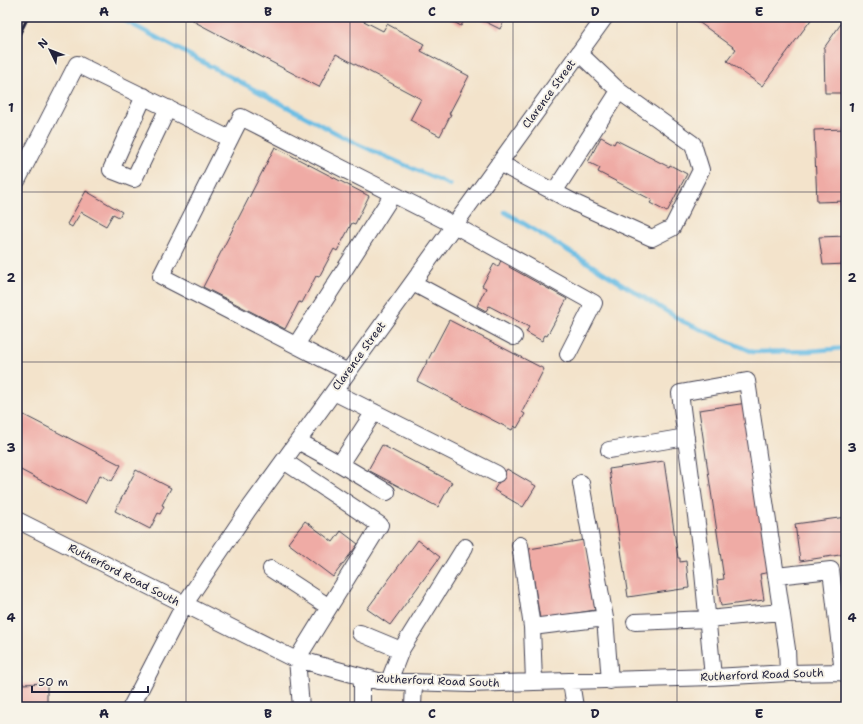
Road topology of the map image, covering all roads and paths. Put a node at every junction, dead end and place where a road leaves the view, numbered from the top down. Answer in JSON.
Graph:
{"nodes":[{"id":1,"x":605,"y":17,"type":"edge"},
{"id":2,"x":578,"y":53,"type":"junction"},
{"id":3,"x":619,"y":91,"type":"junction"},
{"id":4,"x":144,"y":96,"type":"junction"},
{"id":5,"x":168,"y":108,"type":"junction"},
{"id":6,"x":230,"y":138,"type":"junction"},
{"id":7,"x":499,"y":163,"type":"junction"},
{"id":8,"x":17,"y":181,"type":"edge"},
{"id":9,"x":554,"y":192,"type":"junction"},
{"id":10,"x":393,"y":194,"type":"junction"},
{"id":11,"x":454,"y":225,"type":"junction"},
{"id":12,"x":413,"y":283,"type":"junction"},
{"id":13,"x":514,"y":337,"type":"dead end"},
{"id":14,"x":296,"y":345,"type":"junction"},
{"id":15,"x":568,"y":354,"type":"dead end"},
{"id":16,"x":348,"y":372,"type":"junction"},
{"id":17,"x":334,"y":392,"type":"junction"},
{"id":18,"x":374,"y":412,"type":"junction"},
{"id":19,"x":686,"y":437,"type":"junction"},
{"id":20,"x":298,"y":441,"type":"junction"},
{"id":21,"x":609,"y":450,"type":"dead end"},
{"id":22,"x":284,"y":461,"type":"junction"},
{"id":23,"x":340,"y":464,"type":"junction"},
{"id":24,"x":497,"y":474,"type":"dead end"},
{"id":25,"x":581,"y":483,"type":"dead end"},
{"id":26,"x":387,"y":492,"type":"dead end"},
{"id":27,"x":17,"y":520,"type":"edge"},
{"id":28,"x":520,"y":545,"type":"dead end"},
{"id":29,"x":464,"y":546,"type":"dead end"},
{"id":30,"x":271,"y":569,"type":"dead end"},
{"id":31,"x":776,"y":576,"type":"junction"},
{"id":32,"x":184,"y":605,"type":"junction"},
{"id":33,"x":329,"y":606,"type":"junction"},
{"id":34,"x":781,"y":612,"type":"junction"},
{"id":35,"x":605,"y":618,"type":"junction"},
{"id":36,"x":708,"y":619,"type":"junction"},
{"id":37,"x":842,"y":620,"type":"edge"},
{"id":38,"x":635,"y":622,"type":"dead end"},
{"id":39,"x":532,"y":627,"type":"junction"},
{"id":40,"x":360,"y":633,"type":"dead end"},
{"id":41,"x":401,"y":650,"type":"junction"},
{"id":42,"x":297,"y":659,"type":"junction"},
{"id":43,"x":788,"y":673,"type":"junction"},
{"id":44,"x":844,"y":673,"type":"edge"},
{"id":45,"x":362,"y":677,"type":"junction"},
{"id":46,"x":713,"y":677,"type":"junction"},
{"id":47,"x":389,"y":681,"type":"junction"},
{"id":48,"x":610,"y":681,"type":"junction"},
{"id":49,"x":414,"y":682,"type":"junction"},
{"id":50,"x":534,"y":682,"type":"junction"},
{"id":51,"x":571,"y":682,"type":"junction"},
{"id":52,"x":131,"y":707,"type":"edge"},
{"id":53,"x":301,"y":707,"type":"edge"},
{"id":54,"x":362,"y":707,"type":"edge"},
{"id":55,"x":413,"y":707,"type":"edge"},
{"id":56,"x":575,"y":707,"type":"edge"}],
"edges":[{"from":1,"to":2,"type":"street","name":"Clarence Street"},
{"from":2,"to":3,"type":"street"},
{"from":2,"to":7,"type":"street","name":"Clarence Street"},
{"from":3,"to":9,"type":"street"},
{"from":3,"to":9,"type":"street"},
{"from":4,"to":5,"type":"street"},
{"from":4,"to":5,"type":"street"},
{"from":4,"to":8,"type":"street"},
{"from":5,"to":6,"type":"street"},
{"from":6,"to":10,"type":"street"},
{"from":6,"to":14,"type":"street"},
{"from":7,"to":9,"type":"street"},
{"from":7,"to":11,"type":"street","name":"Clarence Street"},
{"from":10,"to":11,"type":"street"},
{"from":10,"to":14,"type":"street"},
{"from":11,"to":12,"type":"street","name":"Clarence Street"},
{"from":11,"to":15,"type":"street"},
{"from":12,"to":13,"type":"street"},
{"from":12,"to":16,"type":"street","name":"Clarence Street"},
{"from":14,"to":16,"type":"street"},
{"from":16,"to":17,"type":"street","name":"Clarence Street"},
{"from":17,"to":18,"type":"street"},
{"from":17,"to":20,"type":"street","name":"Clarence Street"},
{"from":18,"to":23,"type":"street"},
{"from":18,"to":24,"type":"street"},
{"from":19,"to":21,"type":"street"},
{"from":19,"to":31,"type":"street"},
{"from":19,"to":36,"type":"street"},
{"from":20,"to":22,"type":"street","name":"Clarence Street"},
{"from":20,"to":23,"type":"street"},
{"from":22,"to":32,"type":"street","name":"Clarence Street"},
{"from":22,"to":33,"type":"street"},
{"from":23,"to":26,"type":"street"},
{"from":25,"to":35,"type":"street"},
{"from":27,"to":32,"type":"street","name":"Rutherford Road South"},
{"from":28,"to":39,"type":"street"},
{"from":29,"to":41,"type":"street"},
{"from":30,"to":33,"type":"street"},
{"from":31,"to":34,"type":"street"},
{"from":31,"to":37,"type":"street"},
{"from":32,"to":42,"type":"street","name":"Rutherford Road South"},
{"from":32,"to":52,"type":"street","name":"Clarence Street"},
{"from":33,"to":42,"type":"street"},
{"from":34,"to":36,"type":"street"},
{"from":34,"to":43,"type":"street"},
{"from":35,"to":39,"type":"street"},
{"from":35,"to":48,"type":"street"},
{"from":36,"to":38,"type":"street"},
{"from":36,"to":46,"type":"street"},
{"from":37,"to":44,"type":"street"},
{"from":39,"to":50,"type":"street"},
{"from":40,"to":41,"type":"street"},
{"from":41,"to":47,"type":"street"},
{"from":42,"to":45,"type":"street","name":"Rutherford Road South"},
{"from":42,"to":53,"type":"street"},
{"from":43,"to":44,"type":"street","name":"Rutherford Road South"},
{"from":43,"to":46,"type":"street","name":"Rutherford Road South"},
{"from":45,"to":47,"type":"street","name":"Rutherford Road South"},
{"from":45,"to":54,"type":"street"},
{"from":46,"to":48,"type":"street","name":"Rutherford Road South"},
{"from":47,"to":49,"type":"street","name":"Rutherford Road South"},
{"from":48,"to":51,"type":"street","name":"Rutherford Road South"},
{"from":49,"to":50,"type":"street","name":"Rutherford Road South"},
{"from":49,"to":55,"type":"street"},
{"from":50,"to":51,"type":"street","name":"Rutherford Road South"},
{"from":51,"to":56,"type":"street"}]}
